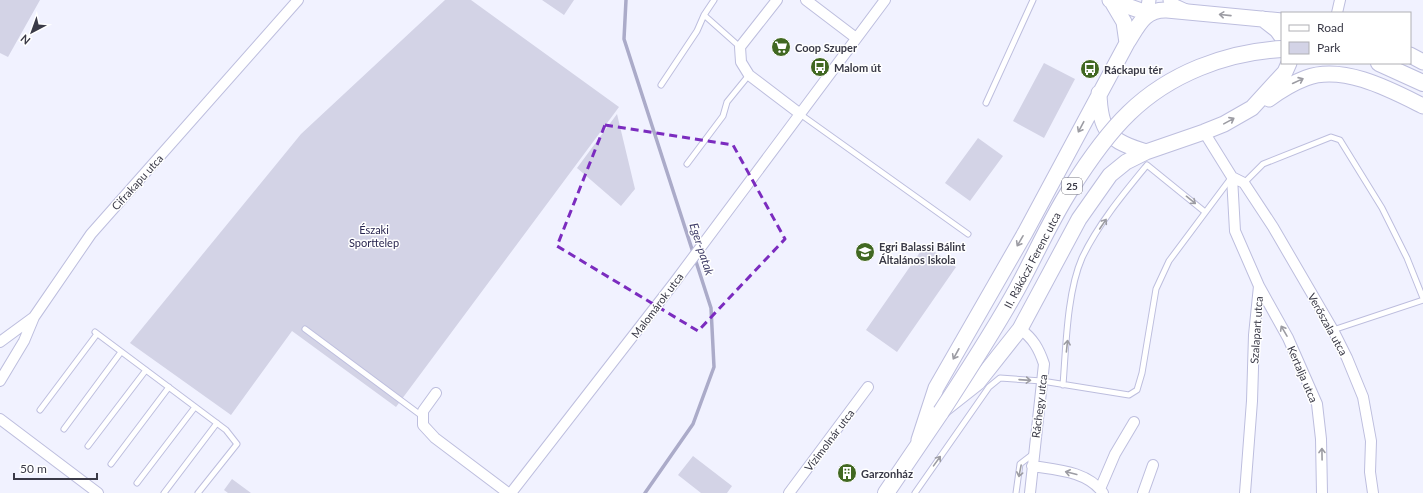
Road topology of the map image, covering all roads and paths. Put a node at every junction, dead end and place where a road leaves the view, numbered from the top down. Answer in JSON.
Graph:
{"nodes":[{"id":1,"x":298,"y":0,"type":"edge"},
{"id":2,"x":714,"y":0,"type":"edge"},
{"id":3,"x":777,"y":0,"type":"edge"},
{"id":4,"x":808,"y":0,"type":"edge"},
{"id":5,"x":885,"y":0,"type":"edge"},
{"id":6,"x":1033,"y":0,"type":"edge"},
{"id":7,"x":1110,"y":0,"type":"edge"},
{"id":8,"x":1170,"y":0,"type":"edge"},
{"id":9,"x":1340,"y":0,"type":"edge"},
{"id":10,"x":1148,"y":7,"type":"edge"},
{"id":11,"x":1186,"y":11,"type":"junction"},
{"id":12,"x":1337,"y":12,"type":"edge"},
{"id":13,"x":704,"y":15,"type":"junction"},
{"id":14,"x":1263,"y":19,"type":"junction"},
{"id":15,"x":1281,"y":21,"type":"edge"},
{"id":16,"x":1281,"y":36,"type":"edge"},
{"id":17,"x":856,"y":38,"type":"junction"},
{"id":18,"x":1127,"y":43,"type":"junction"},
{"id":19,"x":740,"y":47,"type":"junction"},
{"id":20,"x":1281,"y":49,"type":"edge"},
{"id":21,"x":1411,"y":56,"type":"edge"},
{"id":22,"x":1423,"y":62,"type":"edge"},
{"id":23,"x":1289,"y":64,"type":"edge"},
{"id":24,"x":1381,"y":64,"type":"edge"},
{"id":25,"x":749,"y":75,"type":"junction"},
{"id":26,"x":1423,"y":82,"type":"edge"},
{"id":27,"x":661,"y":85,"type":"dead end"},
{"id":28,"x":1099,"y":92,"type":"junction"},
{"id":29,"x":986,"y":103,"type":"dead end"},
{"id":30,"x":1423,"y":106,"type":"edge"},
{"id":31,"x":1252,"y":108,"type":"junction"},
{"id":32,"x":799,"y":113,"type":"junction"},
{"id":33,"x":1204,"y":132,"type":"junction"},
{"id":34,"x":1118,"y":141,"type":"junction"},
{"id":35,"x":1146,"y":152,"type":"junction"},
{"id":36,"x":687,"y":164,"type":"dead end"},
{"id":37,"x":1110,"y":175,"type":"junction"},
{"id":38,"x":1232,"y":177,"type":"junction"},
{"id":39,"x":1244,"y":183,"type":"junction"},
{"id":40,"x":1206,"y":212,"type":"junction"},
{"id":41,"x":968,"y":234,"type":"dead end"},
{"id":42,"x":1259,"y":286,"type":"junction"},
{"id":43,"x":1423,"y":299,"type":"edge"},
{"id":44,"x":34,"y":317,"type":"junction"},
{"id":45,"x":305,"y":329,"type":"dead end"},
{"id":46,"x":1020,"y":329,"type":"junction"},
{"id":47,"x":1333,"y":330,"type":"junction"},
{"id":48,"x":0,"y":342,"type":"edge"},
{"id":49,"x":121,"y":352,"type":"junction"},
{"id":50,"x":146,"y":370,"type":"junction"},
{"id":51,"x":0,"y":381,"type":"edge"},
{"id":52,"x":1042,"y":381,"type":"junction"},
{"id":53,"x":1063,"y":385,"type":"junction"},
{"id":54,"x":169,"y":387,"type":"junction"},
{"id":55,"x":868,"y":387,"type":"dead end"},
{"id":56,"x":436,"y":393,"type":"dead end"},
{"id":57,"x":195,"y":407,"type":"junction"},
{"id":58,"x":40,"y":410,"type":"dead end"},
{"id":59,"x":941,"y":412,"type":"junction"},
{"id":60,"x":423,"y":417,"type":"junction"},
{"id":61,"x":0,"y":419,"type":"edge"},
{"id":62,"x":1134,"y":422,"type":"dead end"},
{"id":63,"x":217,"y":423,"type":"junction"},
{"id":64,"x":64,"y":429,"type":"dead end"},
{"id":65,"x":88,"y":446,"type":"dead end"},
{"id":66,"x":916,"y":449,"type":"junction"},
{"id":67,"x":1033,"y":454,"type":"junction"},
{"id":68,"x":111,"y":464,"type":"dead end"},
{"id":69,"x":1153,"y":465,"type":"dead end"},
{"id":70,"x":1032,"y":466,"type":"junction"},
{"id":71,"x":136,"y":483,"type":"dead end"},
{"id":72,"x":1101,"y":491,"type":"edge"},
{"id":73,"x":98,"y":493,"type":"edge"},
{"id":74,"x":164,"y":493,"type":"edge"},
{"id":75,"x":198,"y":493,"type":"edge"},
{"id":76,"x":510,"y":493,"type":"edge"},
{"id":77,"x":789,"y":493,"type":"edge"},
{"id":78,"x":886,"y":493,"type":"edge"},
{"id":79,"x":914,"y":493,"type":"edge"},
{"id":80,"x":1016,"y":493,"type":"edge"},
{"id":81,"x":1030,"y":493,"type":"edge"},
{"id":82,"x":1143,"y":493,"type":"edge"},
{"id":83,"x":1245,"y":493,"type":"edge"},
{"id":84,"x":1322,"y":493,"type":"edge"},
{"id":85,"x":1373,"y":493,"type":"edge"}],
"edges":[{"from":1,"to":44,"type":"street","name":"Cifrakapu utca"},
{"from":2,"to":13,"type":"lane"},
{"from":3,"to":19,"type":"street"},
{"from":4,"to":17,"type":"street"},
{"from":5,"to":17,"type":"street","name":"Malomárok utca"},
{"from":6,"to":29,"type":"lane"},
{"from":7,"to":10,"type":"main road"},
{"from":7,"to":18,"type":"main road"},
{"from":8,"to":11,"type":"street"},
{"from":9,"to":12,"type":"street"},
{"from":10,"to":11,"type":"main road"},
{"from":10,"to":18,"type":"main road"},
{"from":14,"to":11,"type":"main road","one_way":true},
{"from":13,"to":19,"type":"lane"},
{"from":13,"to":27,"type":"lane"},
{"from":14,"to":15,"type":"main road"},
{"from":14,"to":16,"type":"main road"},
{"from":17,"to":32,"type":"street","name":"Malomárok utca"},
{"from":18,"to":28,"type":"main road"},
{"from":19,"to":25,"type":"street"},
{"from":20,"to":59,"type":"main road","name":"II. Rákóczi Ferenc utca","number":"25","bridge":true},
{"from":21,"to":22,"type":"main road"},
{"from":23,"to":31,"type":"main road"},
{"from":24,"to":26,"type":"main road"},
{"from":25,"to":32,"type":"street"},
{"from":25,"to":36,"type":"lane"},
{"from":28,"to":34,"type":"main road"},
{"from":28,"to":66,"type":"main road","name":"II. Rákóczi Ferenc utca","one_way":true},
{"from":31,"to":30,"type":"main road","one_way":true},
{"from":33,"to":31,"type":"main road","one_way":true},
{"from":32,"to":41,"type":"lane"},
{"from":32,"to":76,"type":"street","name":"Malomárok utca"},
{"from":33,"to":35,"type":"main road"},
{"from":33,"to":38,"type":"street","name":"Szalapart utca"},
{"from":34,"to":35,"type":"main road"},
{"from":34,"to":37,"type":"main road"},
{"from":35,"to":37,"type":"main road","name":"II. Rákóczi Ferenc utca"},
{"from":37,"to":46,"type":"main road","name":"II. Rákóczi Ferenc utca"},
{"from":38,"to":39,"type":"street"},
{"from":38,"to":40,"type":"lane"},
{"from":38,"to":42,"type":"street","name":"Szalapart utca"},
{"from":39,"to":43,"type":"lane"},
{"from":39,"to":47,"type":"street","name":"Verőszala utca"},
{"from":40,"to":53,"type":"lane"},
{"from":53,"to":40,"type":"lane","one_way":true},
{"from":42,"to":83,"type":"street","name":"Szalapart utca"},
{"from":84,"to":42,"type":"street","name":"Kertalja utca","one_way":true},
{"from":43,"to":47,"type":"lane"},
{"from":44,"to":48,"type":"street"},
{"from":44,"to":51,"type":"street","name":"Cifrakapu utca"},
{"from":45,"to":60,"type":"lane"},
{"from":46,"to":52,"type":"street","name":"Ráchegy utca"},
{"from":46,"to":59,"type":"main road","name":"II. Rákóczi Ferenc utca"},
{"from":47,"to":85,"type":"street","name":"Verőszala utca"},
{"from":49,"to":50,"type":"lane"},
{"from":49,"to":58,"type":"lane"},
{"from":49,"to":64,"type":"lane"},
{"from":50,"to":54,"type":"lane"},
{"from":50,"to":65,"type":"lane"},
{"from":52,"to":53,"type":"lane"},
{"from":52,"to":67,"type":"street","name":"Ráchegy utca"},
{"from":79,"to":52,"type":"lane","one_way":true},
{"from":54,"to":57,"type":"lane"},
{"from":54,"to":68,"type":"lane"},
{"from":55,"to":77,"type":"street","name":"Vízimolnár utca"},
{"from":56,"to":60,"type":"street"},
{"from":57,"to":63,"type":"lane"},
{"from":57,"to":71,"type":"lane"},
{"from":59,"to":66,"type":"main road","name":"II. Rákóczi Ferenc utca","number":"25"},
{"from":60,"to":76,"type":"street"},
{"from":61,"to":73,"type":"street"},
{"from":62,"to":72,"type":"street"},
{"from":63,"to":74,"type":"lane"},
{"from":63,"to":75,"type":"lane"},
{"from":66,"to":78,"type":"main road","name":"II. Rákóczi Ferenc utca","number":"25"},
{"from":67,"to":70,"type":"street","name":"Ráchegy utca"},
{"from":67,"to":80,"type":"lane","one_way":true},
{"from":69,"to":82,"type":"street"},
{"from":72,"to":70,"type":"street","one_way":true},
{"from":70,"to":81,"type":"street","name":"Ráchegy utca"}]}
